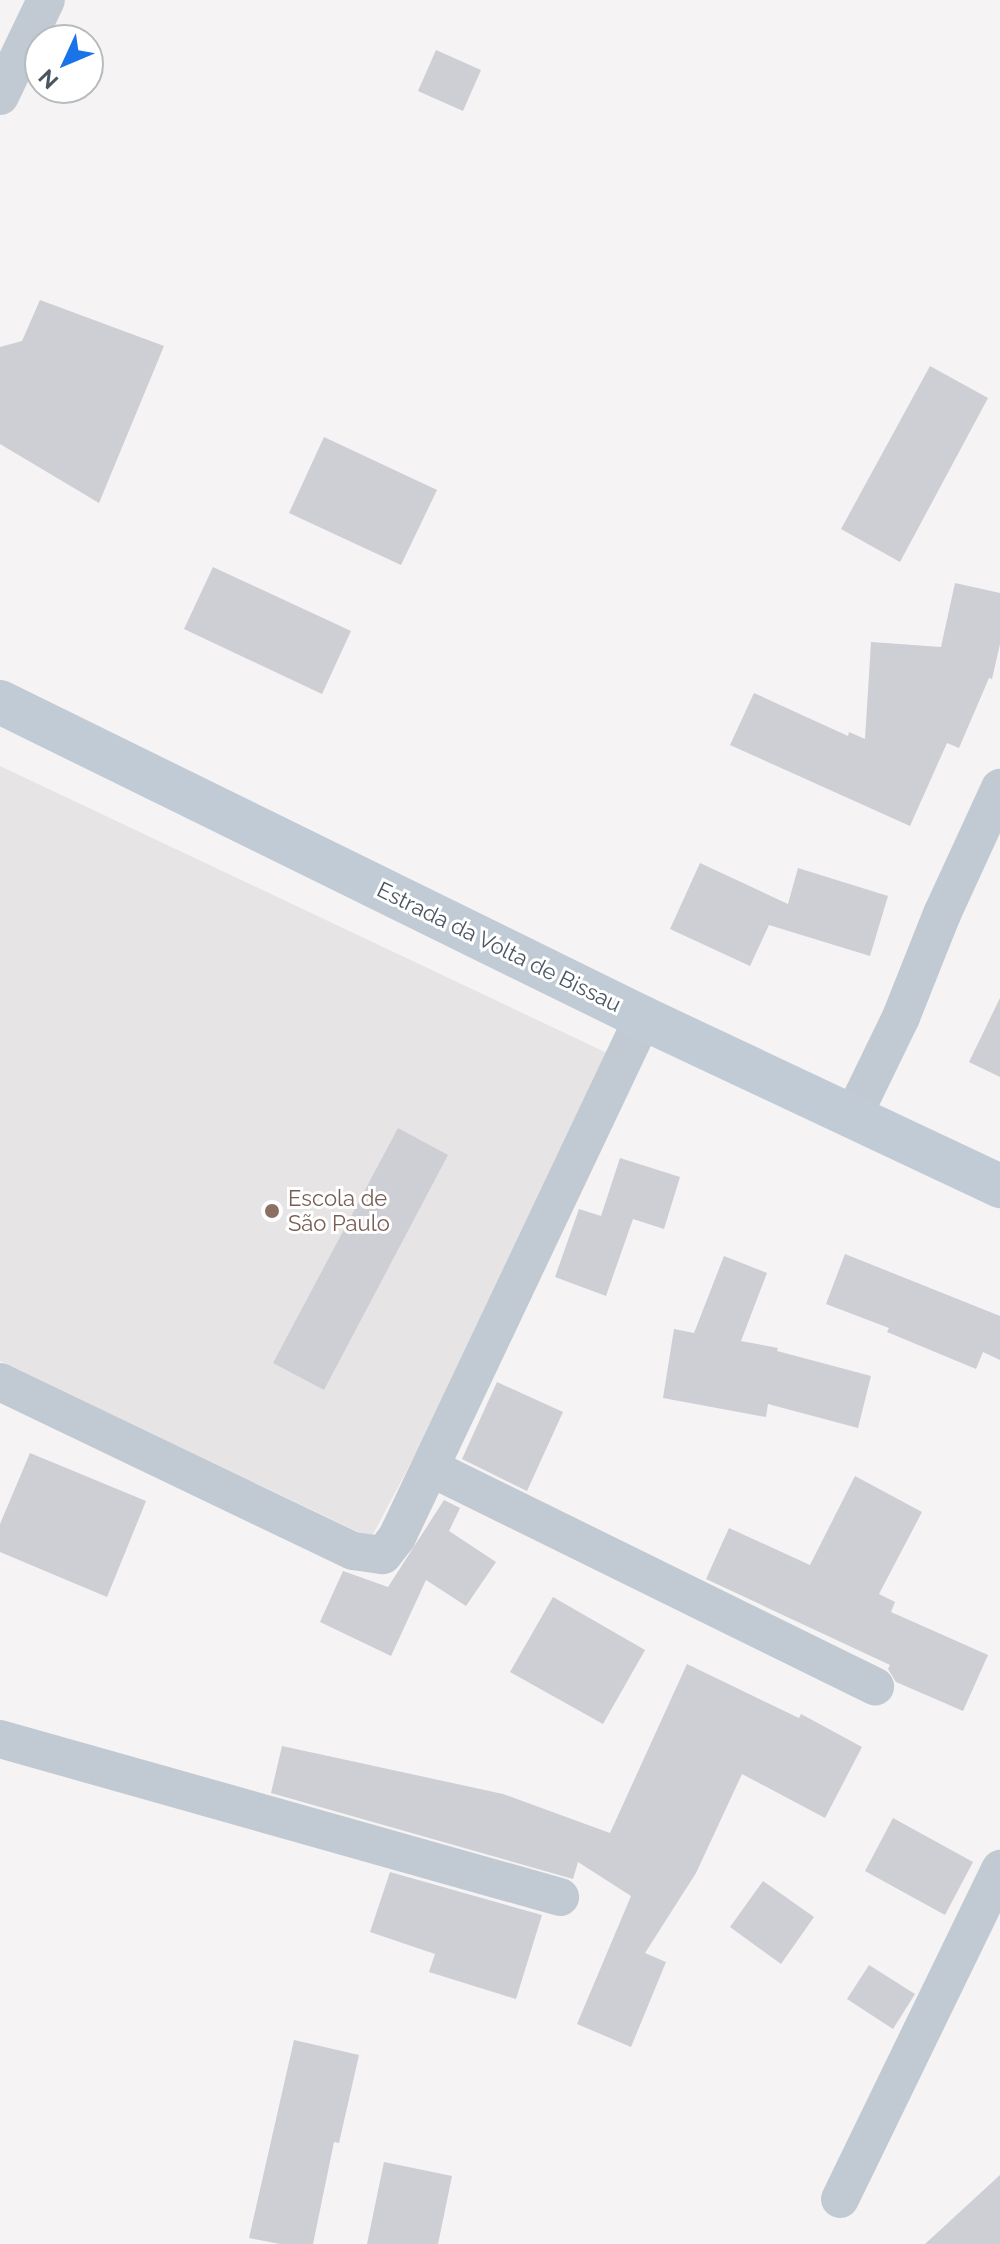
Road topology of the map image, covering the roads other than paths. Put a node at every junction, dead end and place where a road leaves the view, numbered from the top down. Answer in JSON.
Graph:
{"nodes":[{"id":1,"x":46,"y":0,"type":"edge"},
{"id":2,"x":0,"y":96,"type":"edge"},
{"id":3,"x":0,"y":702,"type":"edge"},
{"id":4,"x":999,"y":792,"type":"edge"},
{"id":5,"x":643,"y":1018,"type":"junction"},
{"id":6,"x":853,"y":1116,"type":"junction"},
{"id":7,"x":1000,"y":1186,"type":"edge"},
{"id":8,"x":0,"y":1382,"type":"edge"},
{"id":9,"x":431,"y":1468,"type":"junction"},
{"id":10,"x":875,"y":1686,"type":"dead end"},
{"id":11,"x":0,"y":1739,"type":"edge"},
{"id":12,"x":1000,"y":1869,"type":"edge"},
{"id":13,"x":560,"y":1897,"type":"dead end"},
{"id":14,"x":840,"y":2199,"type":"dead end"}],
"edges":[{"from":1,"to":2,"type":"street"},
{"from":3,"to":5,"type":"main road","name":"Estrada da Volta de Bissau"},
{"from":4,"to":6,"type":"street"},
{"from":5,"to":6,"type":"main road","name":"Estrada da Volta de Bissau"},
{"from":5,"to":9,"type":"street"},
{"from":6,"to":7,"type":"main road","name":"Estrada da Volta de Bissau"},
{"from":8,"to":9,"type":"street"},
{"from":9,"to":10,"type":"street"},
{"from":11,"to":13,"type":"street"},
{"from":12,"to":14,"type":"street"}]}
